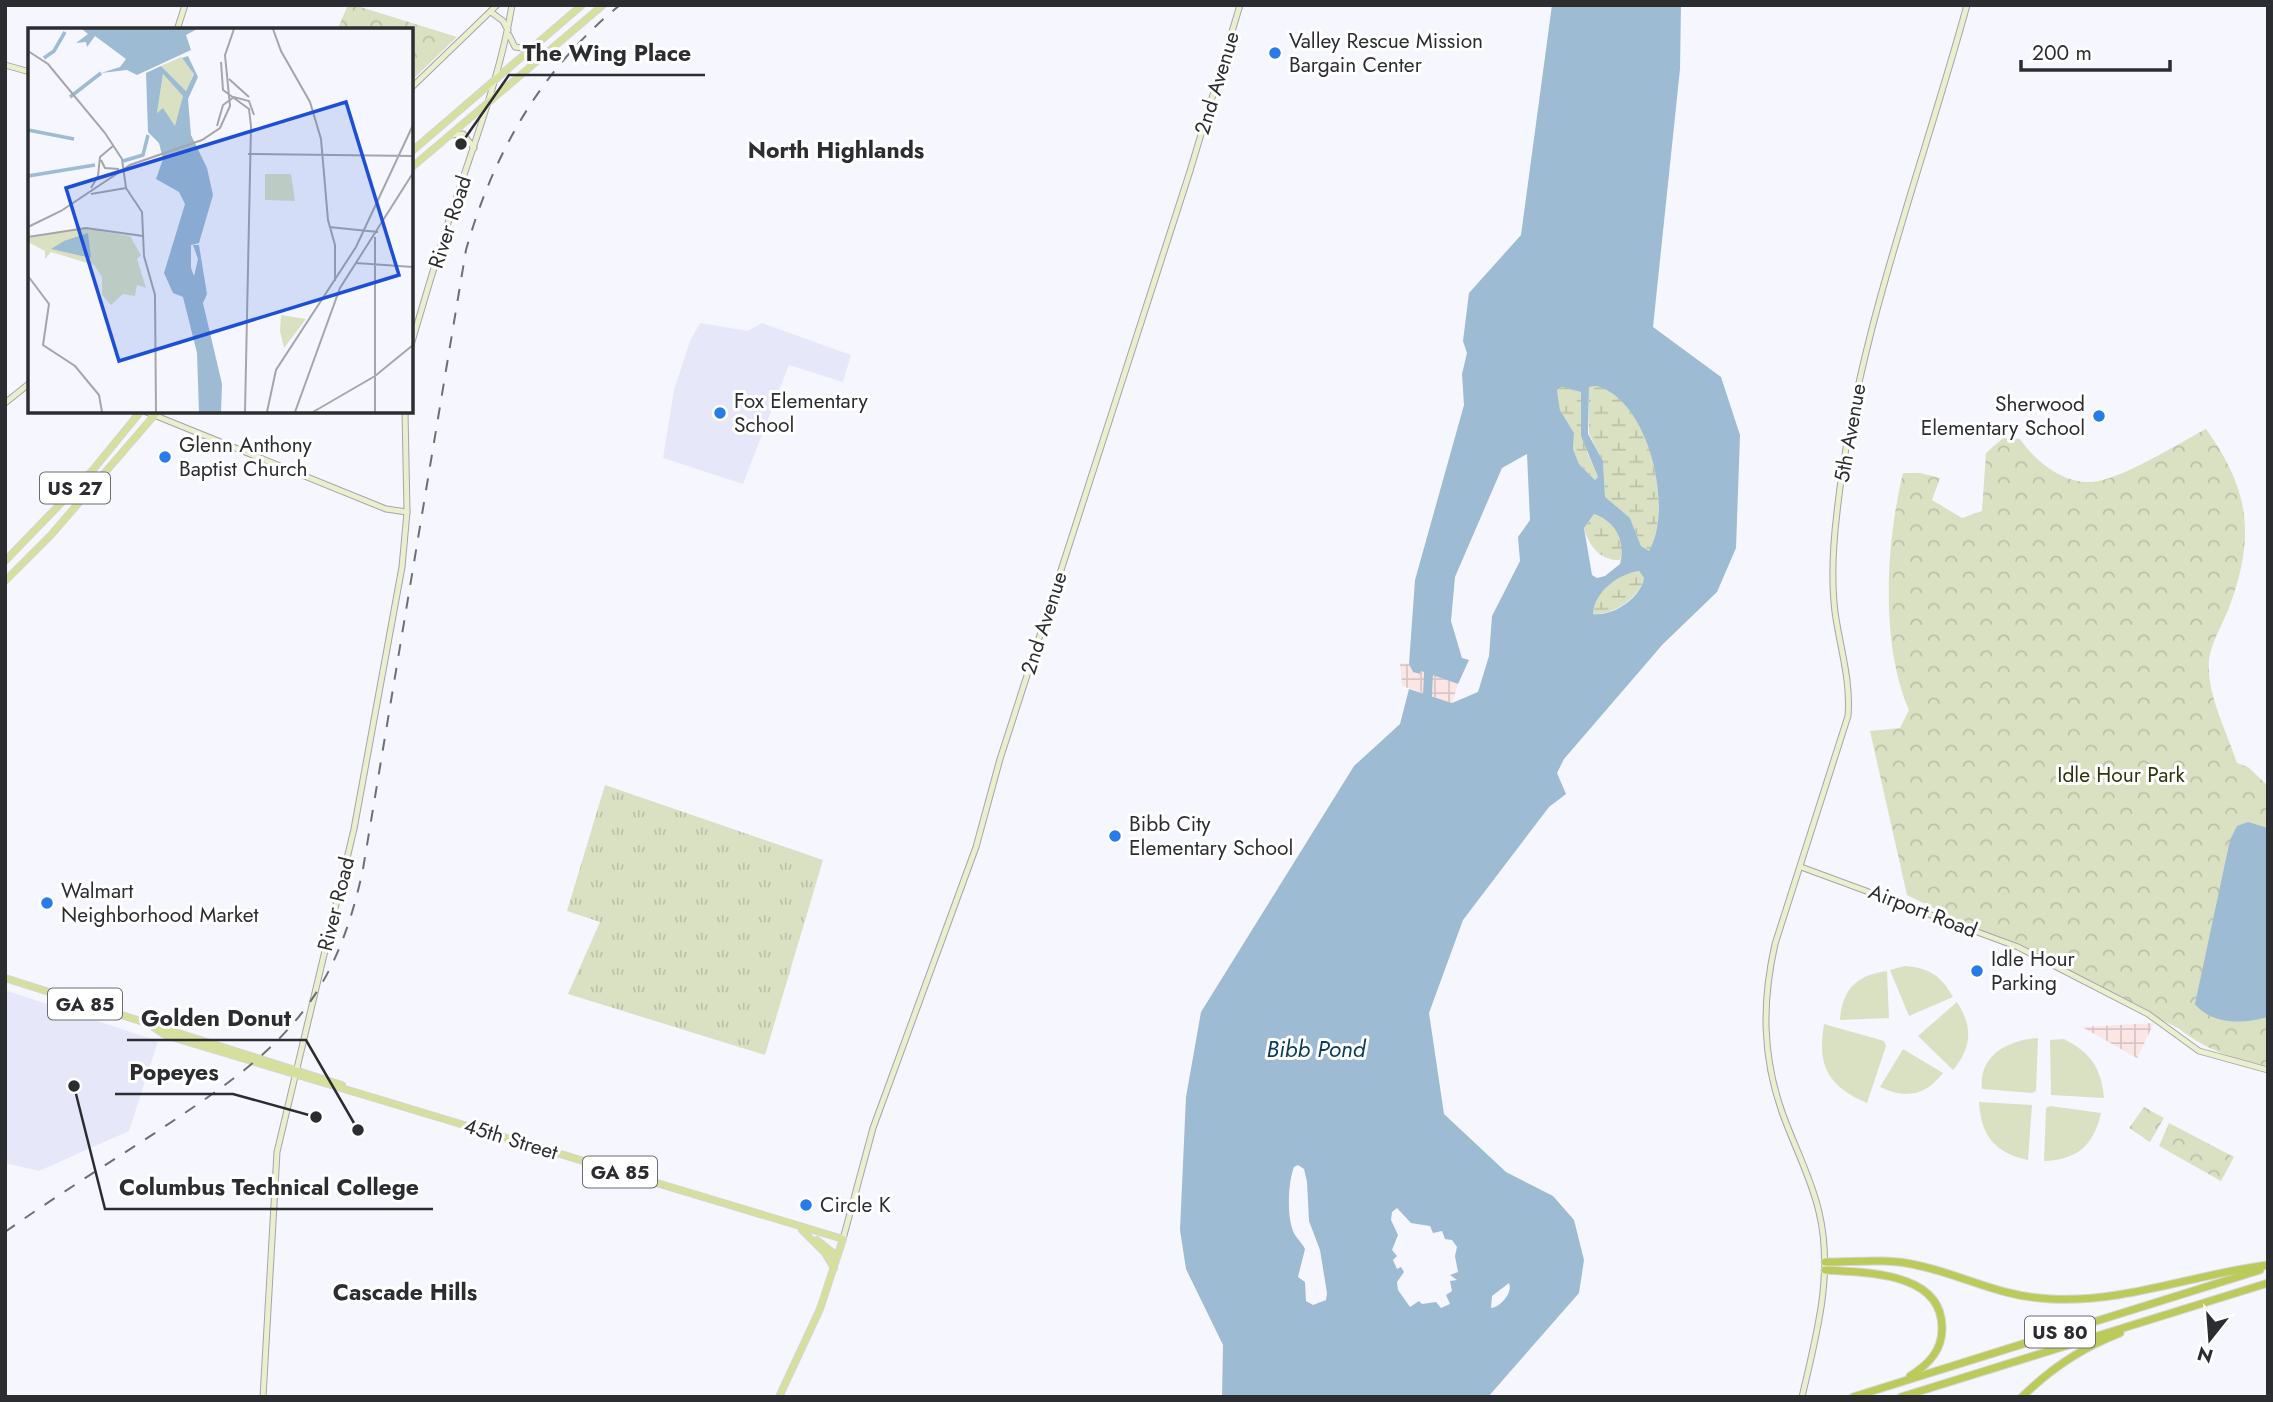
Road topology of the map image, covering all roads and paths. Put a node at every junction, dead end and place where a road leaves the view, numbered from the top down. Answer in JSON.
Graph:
{"nodes":[{"id":1,"x":185,"y":5,"type":"edge"},
{"id":2,"x":497,"y":5,"type":"edge"},
{"id":3,"x":512,"y":5,"type":"edge"},
{"id":4,"x":582,"y":5,"type":"edge"},
{"id":5,"x":603,"y":5,"type":"edge"},
{"id":6,"x":1240,"y":5,"type":"edge"},
{"id":7,"x":1967,"y":5,"type":"edge"},
{"id":8,"x":491,"y":12,"type":"junction"},
{"id":9,"x":178,"y":28,"type":"edge"},
{"id":10,"x":508,"y":34,"type":"junction"},
{"id":11,"x":532,"y":47,"type":"junction"},
{"id":12,"x":5,"y":65,"type":"edge"},
{"id":13,"x":28,"y":71,"type":"edge"},
{"id":14,"x":497,"y":76,"type":"junction"},
{"id":15,"x":413,"y":86,"type":"edge"},
{"id":16,"x":491,"y":99,"type":"junction"},
{"id":17,"x":446,"y":137,"type":"junction"},
{"id":18,"x":474,"y":148,"type":"junction"},
{"id":19,"x":413,"y":150,"type":"edge"},
{"id":20,"x":413,"y":166,"type":"edge"},
{"id":21,"x":413,"y":339,"type":"edge"},
{"id":22,"x":28,"y":385,"type":"edge"},
{"id":23,"x":5,"y":402,"type":"edge"},
{"id":24,"x":140,"y":413,"type":"edge"},
{"id":25,"x":157,"y":413,"type":"edge"},
{"id":26,"x":405,"y":413,"type":"edge"},
{"id":27,"x":407,"y":512,"type":"junction"},
{"id":28,"x":5,"y":561,"type":"edge"},
{"id":29,"x":5,"y":581,"type":"edge"},
{"id":30,"x":1801,"y":867,"type":"junction"},
{"id":31,"x":5,"y":978,"type":"edge"},
{"id":32,"x":2268,"y":1070,"type":"edge"},
{"id":33,"x":294,"y":1072,"type":"junction"},
{"id":34,"x":799,"y":1227,"type":"junction"},
{"id":35,"x":806,"y":1234,"type":"junction"},
{"id":36,"x":843,"y":1239,"type":"junction"},
{"id":37,"x":837,"y":1256,"type":"junction"},
{"id":38,"x":1825,"y":1266,"type":"junction"},
{"id":39,"x":2268,"y":1266,"type":"edge"},
{"id":40,"x":834,"y":1268,"type":"junction"},
{"id":41,"x":2268,"y":1283,"type":"edge"},
{"id":42,"x":2170,"y":1313,"type":"junction"},
{"id":43,"x":1901,"y":1381,"type":"junction"},
{"id":44,"x":263,"y":1397,"type":"edge"},
{"id":45,"x":779,"y":1397,"type":"edge"},
{"id":46,"x":1802,"y":1397,"type":"edge"},
{"id":47,"x":1853,"y":1397,"type":"edge"},
{"id":48,"x":1901,"y":1397,"type":"edge"},
{"id":49,"x":2022,"y":1397,"type":"edge"}],
"edges":[{"from":1,"to":9,"type":"main road"},
{"from":2,"to":8,"type":"main road"},
{"from":3,"to":10,"type":"main road","name":"River Road"},
{"from":4,"to":11,"type":"main road"},
{"from":5,"to":16,"type":"main road"},
{"from":6,"to":36,"type":"main road","name":"2nd Avenue"},
{"from":7,"to":30,"type":"main road","name":"5th Avenue"},
{"from":8,"to":10,"type":"main road"},
{"from":8,"to":15,"type":"main road"},
{"from":10,"to":11,"type":"main road"},
{"from":10,"to":14,"type":"main road","name":"River Road"},
{"from":11,"to":14,"type":"main road"},
{"from":12,"to":13,"type":"main road"},
{"from":14,"to":16,"type":"main road","name":"River Road"},
{"from":14,"to":19,"type":"main road"},
{"from":16,"to":17,"type":"main road"},
{"from":16,"to":18,"type":"main road","name":"River Road"},
{"from":17,"to":18,"type":"main road"},
{"from":17,"to":20,"type":"main road"},
{"from":18,"to":21,"type":"main road","name":"River Road"},
{"from":22,"to":23,"type":"main road"},
{"from":24,"to":28,"type":"main road","number":"US 27"},
{"from":25,"to":27,"type":"main road"},
{"from":25,"to":29,"type":"main road","number":"US 27"},
{"from":26,"to":27,"type":"main road","name":"River Road"},
{"from":27,"to":33,"type":"main road","name":"River Road"},
{"from":30,"to":32,"type":"main road","name":"Airport Road"},
{"from":30,"to":38,"type":"main road","name":"5th Avenue"},
{"from":31,"to":33,"type":"main road","name":"45th Street","number":"GA 85"},
{"from":33,"to":34,"type":"main road","name":"45th Street","number":"GA 85"},
{"from":33,"to":44,"type":"main road","name":"River Road"},
{"from":34,"to":35,"type":"main road"},
{"from":34,"to":36,"type":"main road","name":"45th Street","number":"GA 85"},
{"from":35,"to":37,"type":"main road"},
{"from":35,"to":40,"type":"main road"},
{"from":36,"to":37,"type":"main road"},
{"from":37,"to":40,"type":"main road"},
{"from":38,"to":39,"type":"highway"},
{"from":38,"to":43,"type":"highway"},
{"from":38,"to":46,"type":"main road","name":"5th Avenue"},
{"from":39,"to":43,"type":"highway","number":"US 80"},
{"from":40,"to":45,"type":"main road"},
{"from":41,"to":42,"type":"highway","number":"US 80"},
{"from":42,"to":48,"type":"highway","number":"US 80"},
{"from":42,"to":49,"type":"highway"},
{"from":43,"to":47,"type":"highway","number":"US 80"}]}
